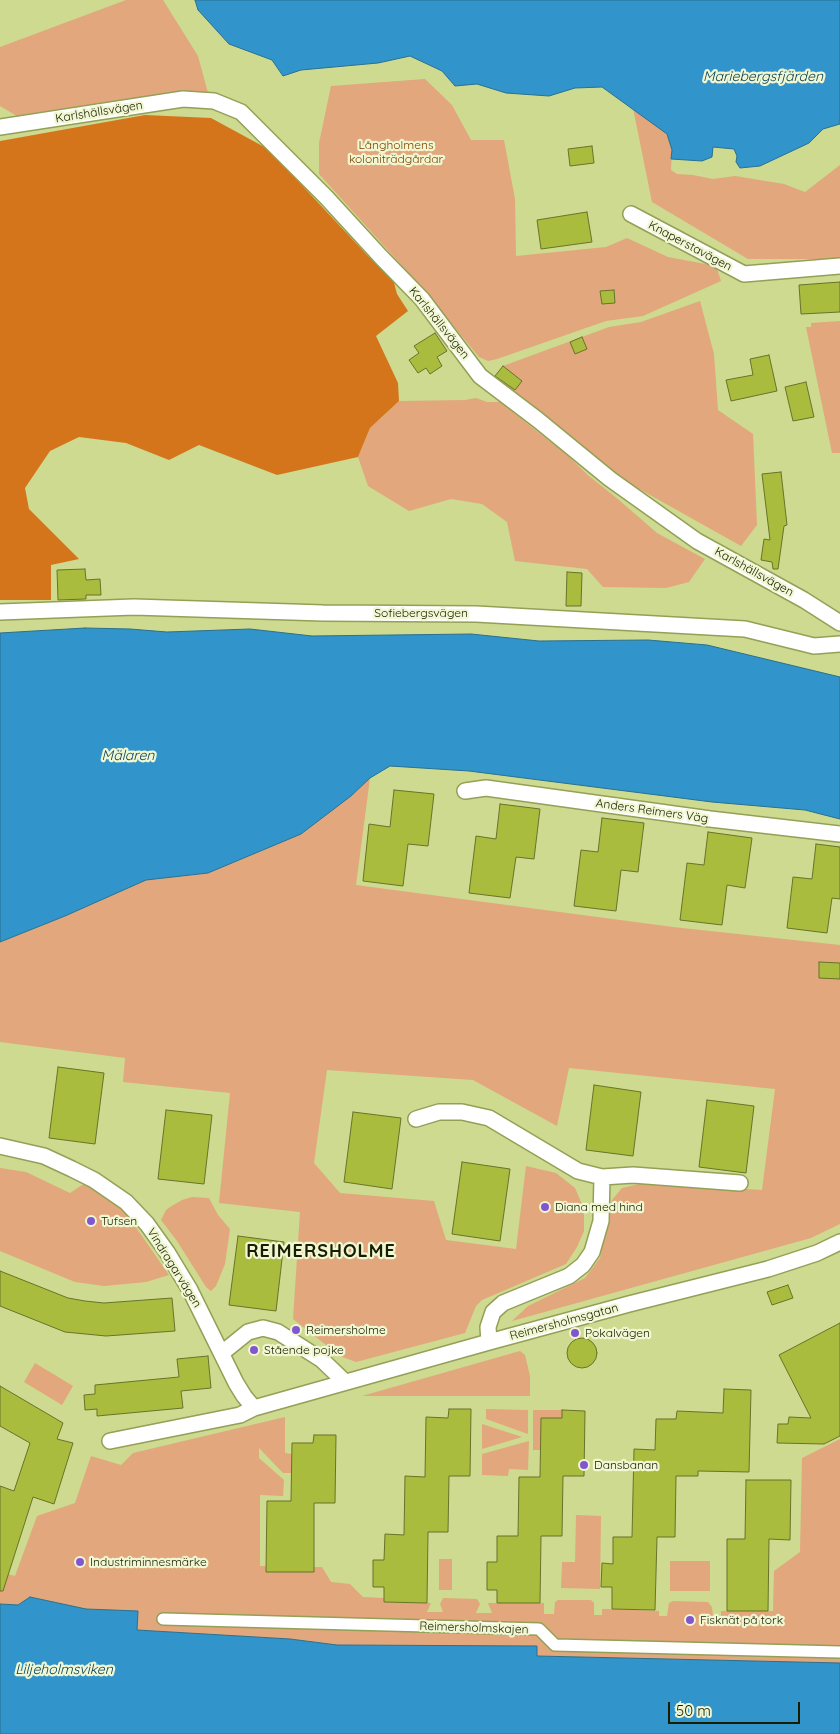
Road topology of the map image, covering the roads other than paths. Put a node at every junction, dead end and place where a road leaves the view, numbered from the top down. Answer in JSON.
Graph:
{"nodes":[{"id":1,"x":0,"y":127,"type":"edge"},
{"id":2,"x":631,"y":214,"type":"dead end"},
{"id":3,"x":840,"y":266,"type":"edge"},
{"id":4,"x":0,"y":612,"type":"edge"},
{"id":5,"x":840,"y":624,"type":"edge"},
{"id":6,"x":840,"y":644,"type":"edge"},
{"id":7,"x":465,"y":791,"type":"dead end"},
{"id":8,"x":840,"y":834,"type":"edge"},
{"id":9,"x":416,"y":1119,"type":"dead end"},
{"id":10,"x":0,"y":1146,"type":"edge"},
{"id":11,"x":602,"y":1177,"type":"junction"},
{"id":12,"x":740,"y":1183,"type":"dead end"},
{"id":13,"x":840,"y":1242,"type":"edge"},
{"id":14,"x":489,"y":1342,"type":"junction"},
{"id":15,"x":222,"y":1353,"type":"junction"},
{"id":16,"x":345,"y":1382,"type":"junction"},
{"id":17,"x":254,"y":1408,"type":"junction"},
{"id":18,"x":110,"y":1441,"type":"dead end"},
{"id":19,"x":163,"y":1619,"type":"dead end"},
{"id":20,"x":840,"y":1652,"type":"edge"}],
"edges":[{"from":1,"to":5,"type":"street","name":"Karlshällsvägen"},
{"from":2,"to":3,"type":"street","name":"Knaperstavägen"},
{"from":4,"to":6,"type":"street","name":"Sofiebergsvägen"},
{"from":7,"to":8,"type":"street","name":"Anders Reimers Väg"},
{"from":9,"to":11,"type":"street"},
{"from":10,"to":15,"type":"street","name":"Vindragarvägen"},
{"from":11,"to":12,"type":"street"},
{"from":11,"to":14,"type":"street"},
{"from":13,"to":14,"type":"street","name":"Reimersholmsgatan"},
{"from":14,"to":16,"type":"street","name":"Reimersholmsgatan"},
{"from":15,"to":16,"type":"street"},
{"from":15,"to":17,"type":"street","name":"Vindragarvägen"},
{"from":16,"to":17,"type":"street","name":"Reimersholmsgatan"},
{"from":17,"to":18,"type":"street","name":"Reimersholmsgatan"},
{"from":19,"to":20,"type":"street","name":"Reimersholmskajen"}]}
